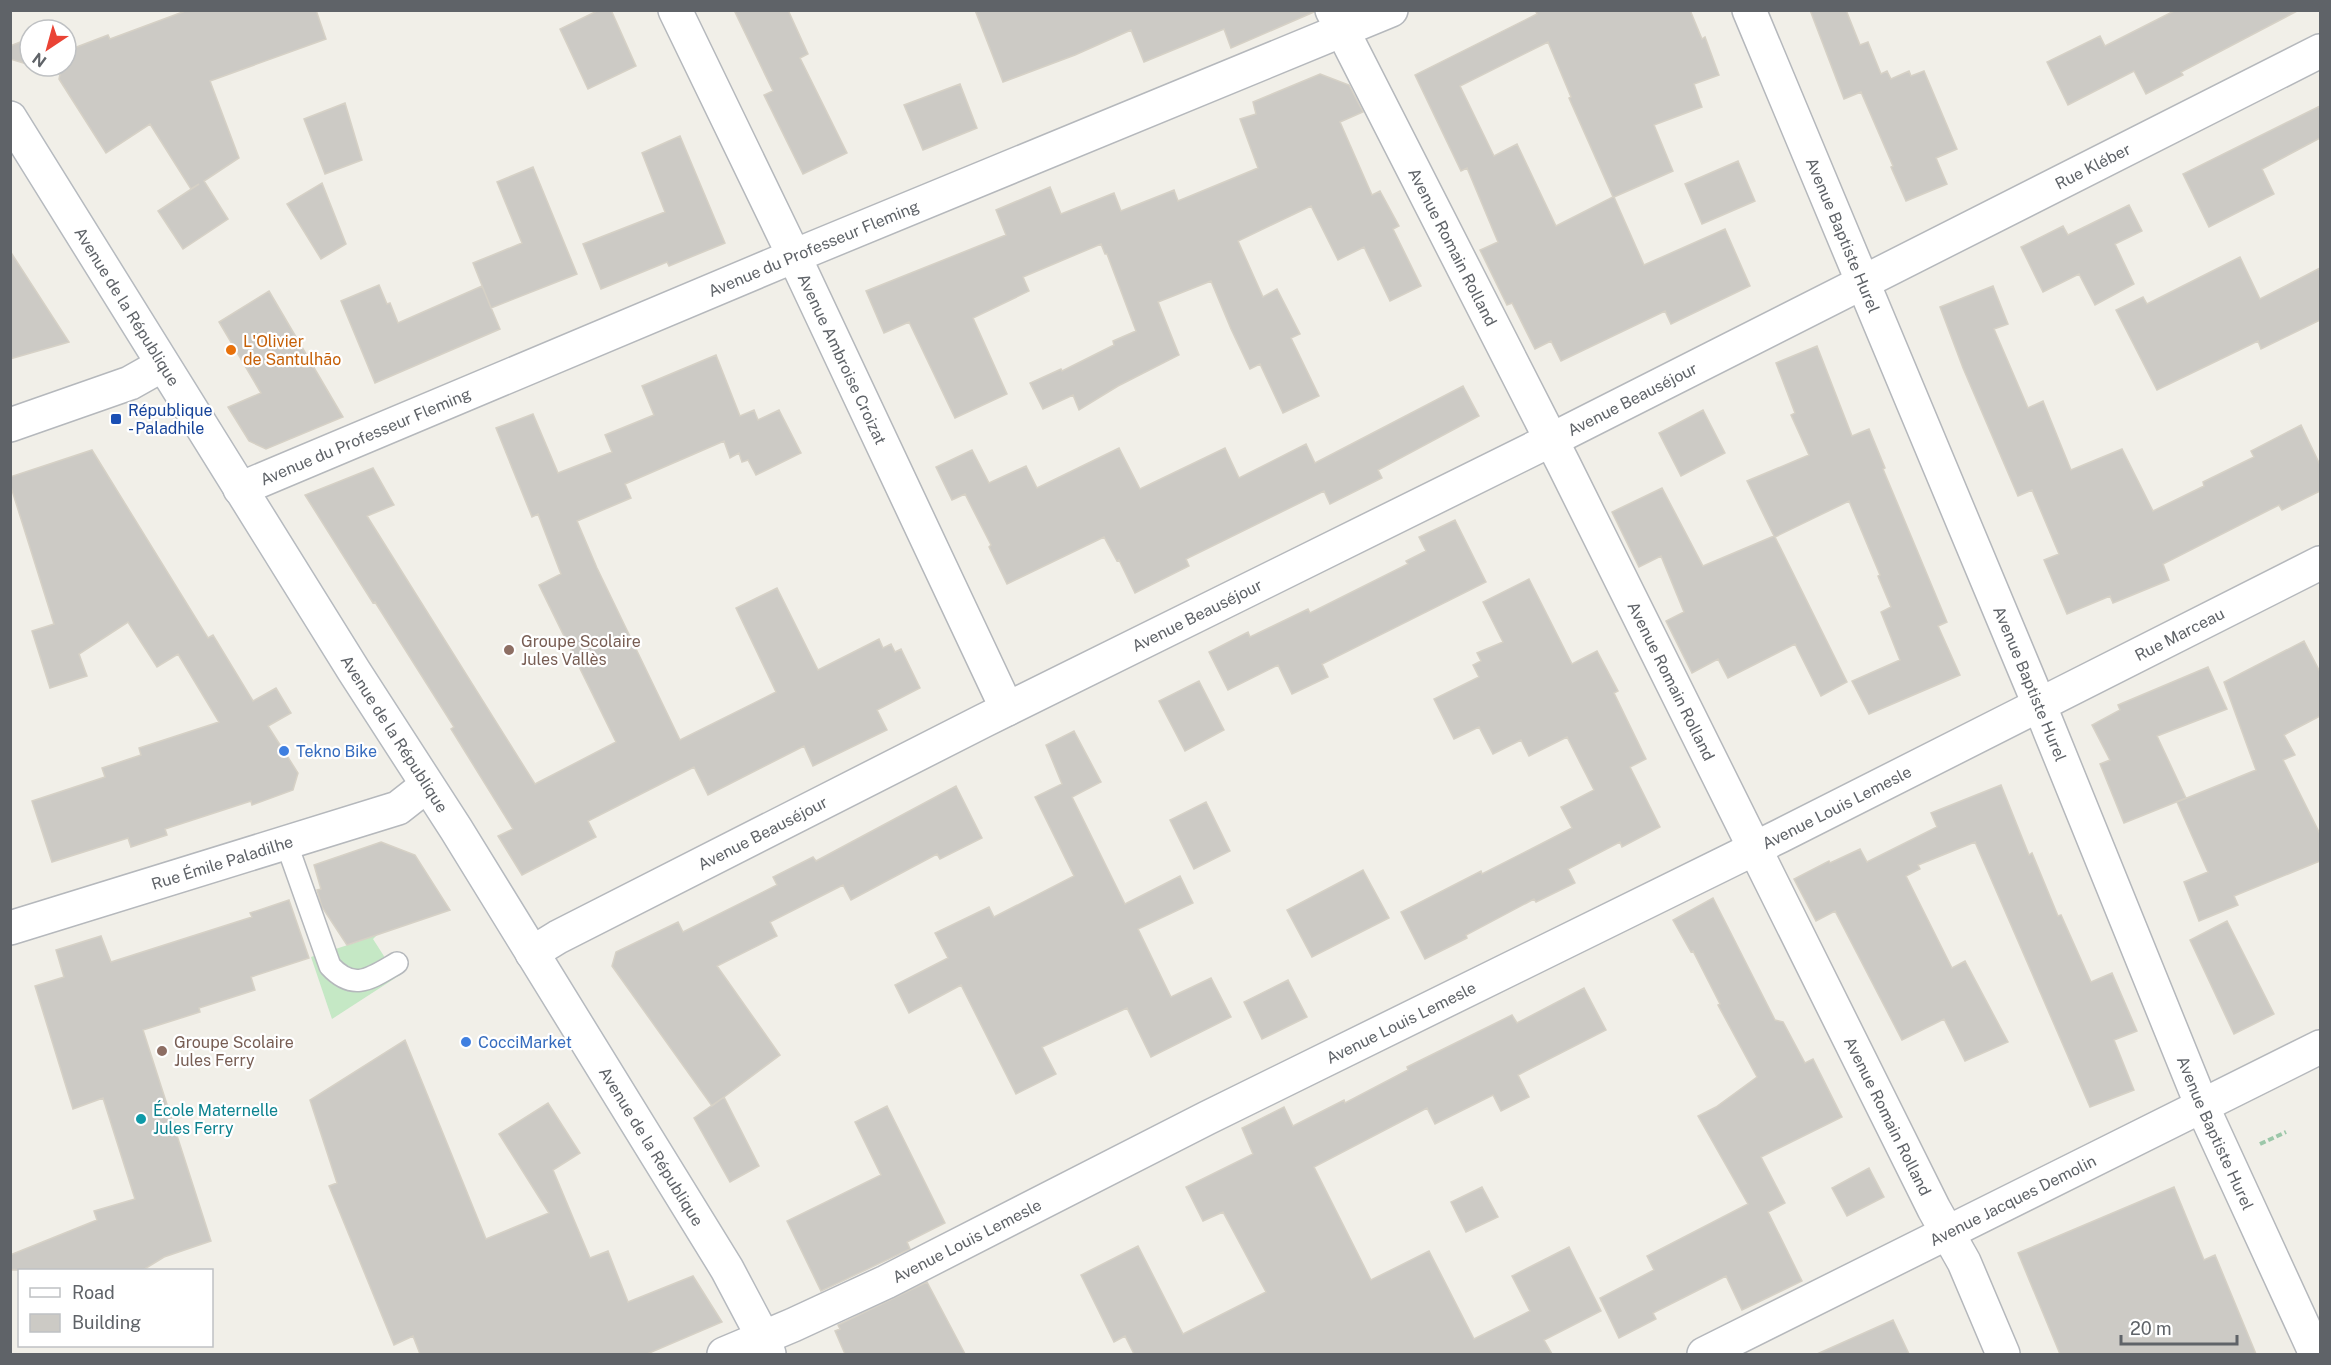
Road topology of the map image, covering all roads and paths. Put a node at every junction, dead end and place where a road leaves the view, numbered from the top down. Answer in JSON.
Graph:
{"nodes":[{"id":1,"x":675,"y":10,"type":"edge"},
{"id":2,"x":1391,"y":10,"type":"edge"},
{"id":3,"x":1749,"y":10,"type":"edge"},
{"id":4,"x":1338,"y":21,"type":"edge"},
{"id":5,"x":2320,"y":51,"type":"edge"},
{"id":6,"x":10,"y":118,"type":"edge"},
{"id":7,"x":794,"y":256,"type":"junction"},
{"id":8,"x":1863,"y":281,"type":"junction"},
{"id":9,"x":162,"y":365,"type":"junction"},
{"id":10,"x":10,"y":425,"type":"edge"},
{"id":11,"x":1550,"y":440,"type":"junction"},
{"id":12,"x":240,"y":489,"type":"junction"},
{"id":13,"x":2320,"y":563,"type":"edge"},
{"id":14,"x":2039,"y":704,"type":"junction"},
{"id":15,"x":1007,"y":709,"type":"junction"},
{"id":16,"x":426,"y":786,"type":"junction"},
{"id":17,"x":286,"y":842,"type":"junction"},
{"id":18,"x":1754,"y":849,"type":"junction"},
{"id":19,"x":10,"y":927,"type":"edge"},
{"id":20,"x":532,"y":953,"type":"junction"},
{"id":21,"x":397,"y":963,"type":"dead end"},
{"id":22,"x":2320,"y":1047,"type":"edge"},
{"id":23,"x":2202,"y":1106,"type":"junction"},
{"id":24,"x":1948,"y":1233,"type":"junction"},
{"id":25,"x":766,"y":1346,"type":"edge"},
{"id":26,"x":724,"y":1354,"type":"edge"},
{"id":27,"x":1704,"y":1354,"type":"edge"},
{"id":28,"x":2003,"y":1354,"type":"edge"},
{"id":29,"x":2316,"y":1354,"type":"edge"}],
"edges":[{"from":1,"to":7,"type":"street","name":"Avenue Ambroise Croizat"},
{"from":2,"to":4,"type":"street","name":"Avenue du Professeur Fleming"},
{"from":3,"to":8,"type":"street","name":"Avenue Baptiste Hurel"},
{"from":4,"to":7,"type":"street","name":"Avenue du Professeur Fleming"},
{"from":4,"to":11,"type":"street","name":"Avenue Romain Rolland"},
{"from":5,"to":8,"type":"street","name":"Rue Kléber"},
{"from":6,"to":9,"type":"street","name":"Avenue de la République"},
{"from":7,"to":12,"type":"street","name":"Avenue du Professeur Fleming"},
{"from":7,"to":15,"type":"street","name":"Avenue Ambroise Croizat"},
{"from":8,"to":11,"type":"street","name":"Avenue Beauséjour"},
{"from":8,"to":14,"type":"street","name":"Avenue Baptiste Hurel"},
{"from":9,"to":10,"type":"street"},
{"from":9,"to":12,"type":"street","name":"Avenue de la République"},
{"from":11,"to":15,"type":"street","name":"Avenue Beauséjour"},
{"from":11,"to":18,"type":"street","name":"Avenue Romain Rolland"},
{"from":12,"to":16,"type":"street","name":"Avenue de la République"},
{"from":13,"to":14,"type":"street","name":"Rue Marceau"},
{"from":14,"to":18,"type":"street","name":"Avenue Louis Lemesle"},
{"from":14,"to":23,"type":"street","name":"Avenue Baptiste Hurel"},
{"from":15,"to":20,"type":"street","name":"Avenue Beauséjour"},
{"from":16,"to":17,"type":"street","name":"Rue Émile Paladilhe"},
{"from":16,"to":20,"type":"street","name":"Avenue de la République"},
{"from":17,"to":19,"type":"street","name":"Rue Émile Paladilhe"},
{"from":17,"to":21,"type":"lane"},
{"from":18,"to":24,"type":"street","name":"Avenue Romain Rolland"},
{"from":18,"to":25,"type":"street","name":"Avenue Louis Lemesle"},
{"from":20,"to":25,"type":"street","name":"Avenue de la République"},
{"from":22,"to":23,"type":"street","name":"Avenue Jacques Demolin"},
{"from":23,"to":24,"type":"street","name":"Avenue Jacques Demolin"},
{"from":23,"to":29,"type":"street","name":"Avenue Baptiste Hurel"},
{"from":24,"to":27,"type":"street","name":"Avenue Jacques Demolin"},
{"from":24,"to":28,"type":"street","name":"Avenue Romain Rolland"},
{"from":25,"to":26,"type":"street","name":"Avenue Louis Lemesle"}]}
